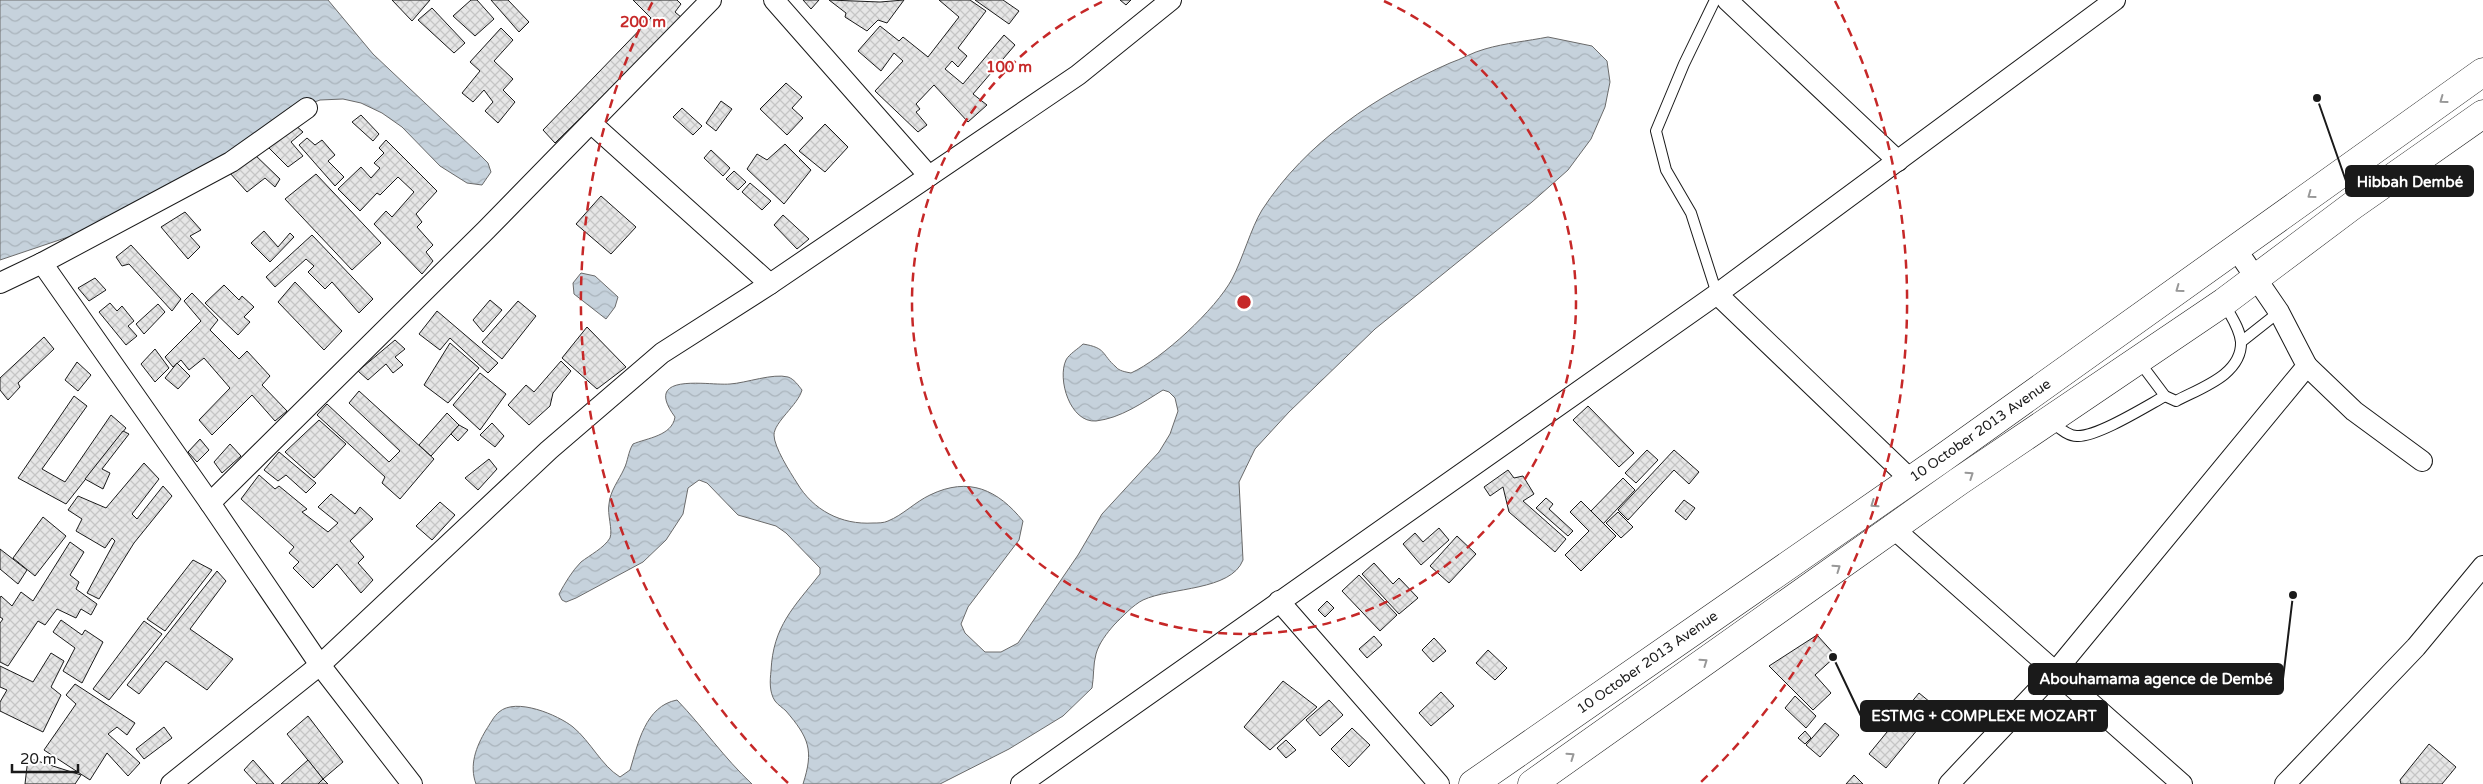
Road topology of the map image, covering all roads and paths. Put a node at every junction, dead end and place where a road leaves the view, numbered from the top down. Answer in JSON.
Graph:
{"nodes":[{"id":1,"x":711,"y":0,"type":"edge"},
{"id":2,"x":774,"y":0,"type":"edge"},
{"id":3,"x":1171,"y":0,"type":"edge"},
{"id":4,"x":1715,"y":0,"type":"edge"},
{"id":5,"x":1727,"y":0,"type":"edge"},
{"id":6,"x":2115,"y":0,"type":"edge"},
{"id":7,"x":2483,"y":72,"type":"edge"},
{"id":8,"x":308,"y":108,"type":"dead end"},
{"id":9,"x":2483,"y":114,"type":"edge"},
{"id":10,"x":591,"y":123,"type":"junction"},
{"id":11,"x":1898,"y":161,"type":"junction"},
{"id":12,"x":929,"y":176,"type":"junction"},
{"id":13,"x":2236,"y":249,"type":"junction"},
{"id":14,"x":42,"y":263,"type":"junction"},
{"id":15,"x":2256,"y":278,"type":"junction"},
{"id":16,"x":0,"y":283,"type":"edge"},
{"id":17,"x":770,"y":284,"type":"junction"},
{"id":18,"x":1716,"y":294,"type":"junction"},
{"id":19,"x":2224,"y":302,"type":"junction"},
{"id":20,"x":2279,"y":312,"type":"junction"},
{"id":21,"x":2241,"y":342,"type":"junction"},
{"id":22,"x":2138,"y":360,"type":"junction"},
{"id":23,"x":2307,"y":366,"type":"junction"},
{"id":24,"x":2165,"y":396,"type":"junction"},
{"id":25,"x":2049,"y":420,"type":"junction"},
{"id":26,"x":2422,"y":461,"type":"dead end"},
{"id":27,"x":1910,"y":479,"type":"junction"},
{"id":28,"x":210,"y":503,"type":"junction"},
{"id":29,"x":1893,"y":528,"type":"junction"},
{"id":30,"x":2483,"y":566,"type":"edge"},
{"id":31,"x":1279,"y":601,"type":"junction"},
{"id":32,"x":320,"y":665,"type":"junction"},
{"id":33,"x":2055,"y":672,"type":"junction"},
{"id":34,"x":171,"y":784,"type":"edge"},
{"id":35,"x":412,"y":784,"type":"edge"},
{"id":36,"x":1021,"y":784,"type":"edge"},
{"id":37,"x":1439,"y":784,"type":"edge"},
{"id":38,"x":1473,"y":784,"type":"edge"},
{"id":39,"x":1532,"y":784,"type":"edge"},
{"id":40,"x":1949,"y":784,"type":"edge"},
{"id":41,"x":2182,"y":784,"type":"edge"},
{"id":42,"x":2285,"y":784,"type":"edge"}],
"edges":[{"from":1,"to":10,"type":"street"},
{"from":2,"to":12,"type":"street"},
{"from":3,"to":12,"type":"street"},
{"from":4,"to":18,"type":"lane"},
{"from":5,"to":11,"type":"street"},
{"from":6,"to":11,"type":"street"},
{"from":7,"to":13,"type":"highway","name":"10 October 2013 Avenue","one_way":true},
{"from":8,"to":14,"type":"street"},
{"from":9,"to":15,"type":"highway"},
{"from":10,"to":17,"type":"street"},
{"from":10,"to":28,"type":"street"},
{"from":11,"to":18,"type":"street"},
{"from":12,"to":17,"type":"street"},
{"from":13,"to":15,"type":"street"},
{"from":13,"to":27,"type":"highway","name":"10 October 2013 Avenue","one_way":true},
{"from":14,"to":16,"type":"street"},
{"from":14,"to":28,"type":"street"},
{"from":15,"to":19,"type":"highway"},
{"from":15,"to":20,"type":"street"},
{"from":17,"to":32,"type":"street"},
{"from":18,"to":27,"type":"street"},
{"from":18,"to":31,"type":"street"},
{"from":19,"to":21,"type":"lane"},
{"from":19,"to":22,"type":"highway"},
{"from":20,"to":21,"type":"lane"},
{"from":20,"to":23,"type":"street"},
{"from":21,"to":24,"type":"lane"},
{"from":22,"to":24,"type":"lane"},
{"from":22,"to":25,"type":"highway"},
{"from":23,"to":26,"type":"street"},
{"from":23,"to":33,"type":"street"},
{"from":24,"to":25,"type":"lane"},
{"from":29,"to":25,"type":"highway","one_way":true},
{"from":27,"to":38,"type":"highway","name":"10 October 2013 Avenue","one_way":true},
{"from":28,"to":32,"type":"street"},
{"from":29,"to":33,"type":"street"},
{"from":39,"to":29,"type":"highway","one_way":true},
{"from":30,"to":42,"type":"street"},
{"from":31,"to":36,"type":"street"},
{"from":31,"to":37,"type":"street"},
{"from":32,"to":34,"type":"street"},
{"from":32,"to":35,"type":"street"},
{"from":33,"to":40,"type":"street"},
{"from":33,"to":41,"type":"street"}]}
